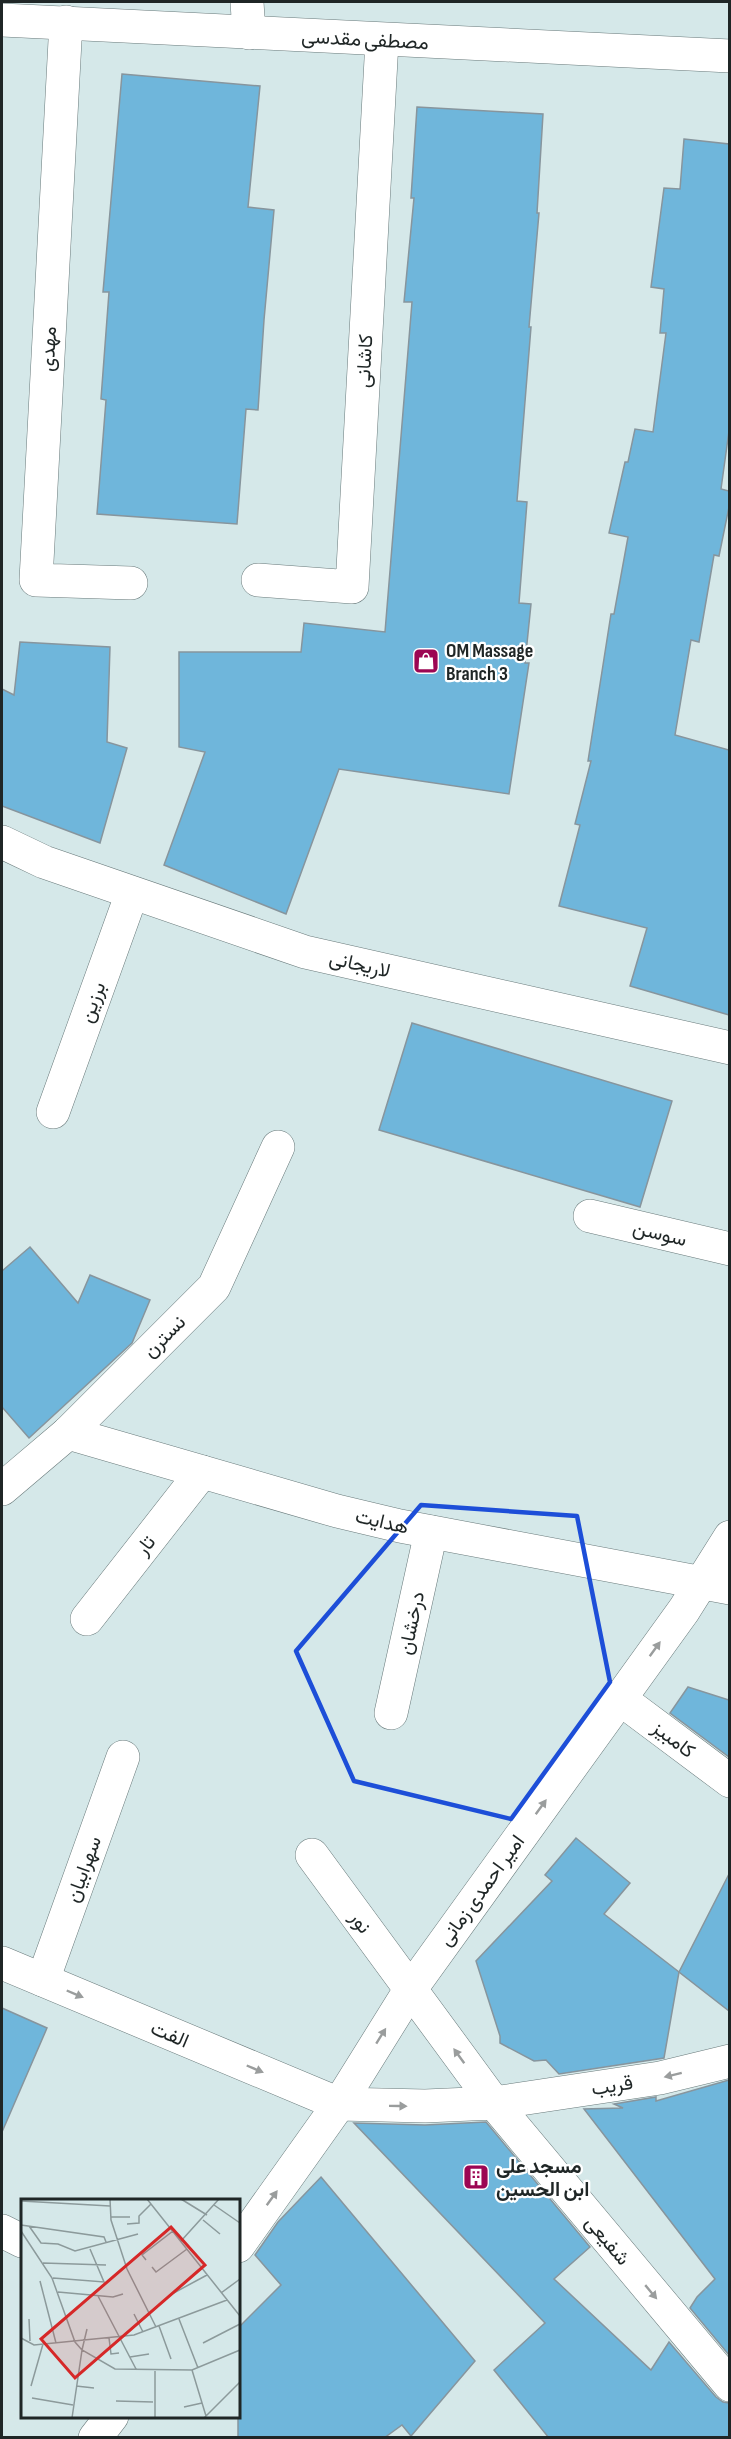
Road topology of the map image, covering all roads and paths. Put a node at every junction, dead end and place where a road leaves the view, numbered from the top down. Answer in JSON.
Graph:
{"nodes":[{"id":1,"x":248,"y":17,"type":"edge"},
{"id":2,"x":2,"y":20,"type":"edge"},
{"id":3,"x":66,"y":22,"type":"junction"},
{"id":4,"x":382,"y":41,"type":"junction"},
{"id":5,"x":729,"y":56,"type":"edge"},
{"id":6,"x":258,"y":580,"type":"dead end"},
{"id":7,"x":131,"y":583,"type":"dead end"},
{"id":8,"x":2,"y":842,"type":"edge"},
{"id":9,"x":132,"y":893,"type":"junction"},
{"id":10,"x":729,"y":1048,"type":"edge"},
{"id":11,"x":53,"y":1112,"type":"dead end"},
{"id":12,"x":278,"y":1147,"type":"dead end"},
{"id":13,"x":590,"y":1216,"type":"dead end"},
{"id":14,"x":729,"y":1250,"type":"edge"},
{"id":15,"x":68,"y":1433,"type":"junction"},
{"id":16,"x":202,"y":1472,"type":"junction"},
{"id":17,"x":2,"y":1489,"type":"edge"},
{"id":18,"x":431,"y":1532,"type":"junction"},
{"id":19,"x":729,"y":1537,"type":"edge"},
{"id":20,"x":716,"y":1585,"type":"edge"},
{"id":21,"x":87,"y":1619,"type":"dead end"},
{"id":22,"x":619,"y":1698,"type":"junction"},
{"id":23,"x":391,"y":1713,"type":"dead end"},
{"id":24,"x":123,"y":1757,"type":"dead end"},
{"id":25,"x":729,"y":1781,"type":"edge"},
{"id":26,"x":312,"y":1855,"type":"dead end"},
{"id":27,"x":2,"y":1963,"type":"edge"},
{"id":28,"x":43,"y":1980,"type":"junction"},
{"id":29,"x":410,"y":1990,"type":"junction"},
{"id":30,"x":729,"y":2061,"type":"edge"},
{"id":31,"x":494,"y":2103,"type":"junction"},
{"id":32,"x":339,"y":2104,"type":"junction"},
{"id":33,"x":2,"y":2231,"type":"edge"},
{"id":34,"x":21,"y":2240,"type":"edge"},
{"id":35,"x":240,"y":2243,"type":"edge"},
{"id":36,"x":729,"y":2385,"type":"edge"},
{"id":37,"x":110,"y":2418,"type":"edge"},
{"id":38,"x":95,"y":2438,"type":"edge"}],
"edges":[{"from":1,"to":3,"type":"street","name":"مصطفی مقدسی"},
{"from":1,"to":4,"type":"street","name":"مصطفی مقدسی"},
{"from":2,"to":3,"type":"street","name":"مصطفی مقدسی"},
{"from":3,"to":7,"type":"street","name":"مهدی"},
{"from":4,"to":5,"type":"street","name":"مصطفی مقدسی"},
{"from":4,"to":6,"type":"street","name":"کاشانی"},
{"from":8,"to":9,"type":"street","name":"لاریجانی"},
{"from":9,"to":10,"type":"street","name":"لاریجانی"},
{"from":9,"to":11,"type":"street","name":"برزین"},
{"from":12,"to":15,"type":"street","name":"نسترن"},
{"from":13,"to":14,"type":"street","name":"سوسن"},
{"from":15,"to":16,"type":"street","name":"هدایت"},
{"from":15,"to":17,"type":"street","name":"نسترن"},
{"from":16,"to":18,"type":"street","name":"هدایت"},
{"from":16,"to":21,"type":"street","name":"تار"},
{"from":18,"to":20,"type":"street","name":"هدایت"},
{"from":18,"to":23,"type":"street","name":"درخشان"},
{"from":19,"to":20,"type":"street","name":"امیر احمدی زمانی"},
{"from":22,"to":20,"type":"street","name":"امیر احمدی زمانی","one_way":true},
{"from":22,"to":25,"type":"street","name":"کامبیز"},
{"from":29,"to":22,"type":"street","name":"امیر احمدی زمانی","one_way":true},
{"from":24,"to":28,"type":"street","name":"سهرابیان"},
{"from":26,"to":29,"type":"street","name":"نور"},
{"from":27,"to":28,"type":"street","name":"الفت"},
{"from":28,"to":32,"type":"street","name":"الفت","one_way":true},
{"from":31,"to":29,"type":"street","name":"نور","one_way":true},
{"from":32,"to":29,"type":"street","name":"امیر احمدی زمانی","one_way":true},
{"from":30,"to":31,"type":"street","name":"قریب","one_way":true},
{"from":32,"to":31,"type":"street","one_way":true},
{"from":31,"to":36,"type":"street","name":"شفیعی","one_way":true},
{"from":35,"to":32,"type":"street","name":"امیر احمدی زمانی","one_way":true},
{"from":33,"to":34,"type":"street"},
{"from":37,"to":38,"type":"street"}]}
